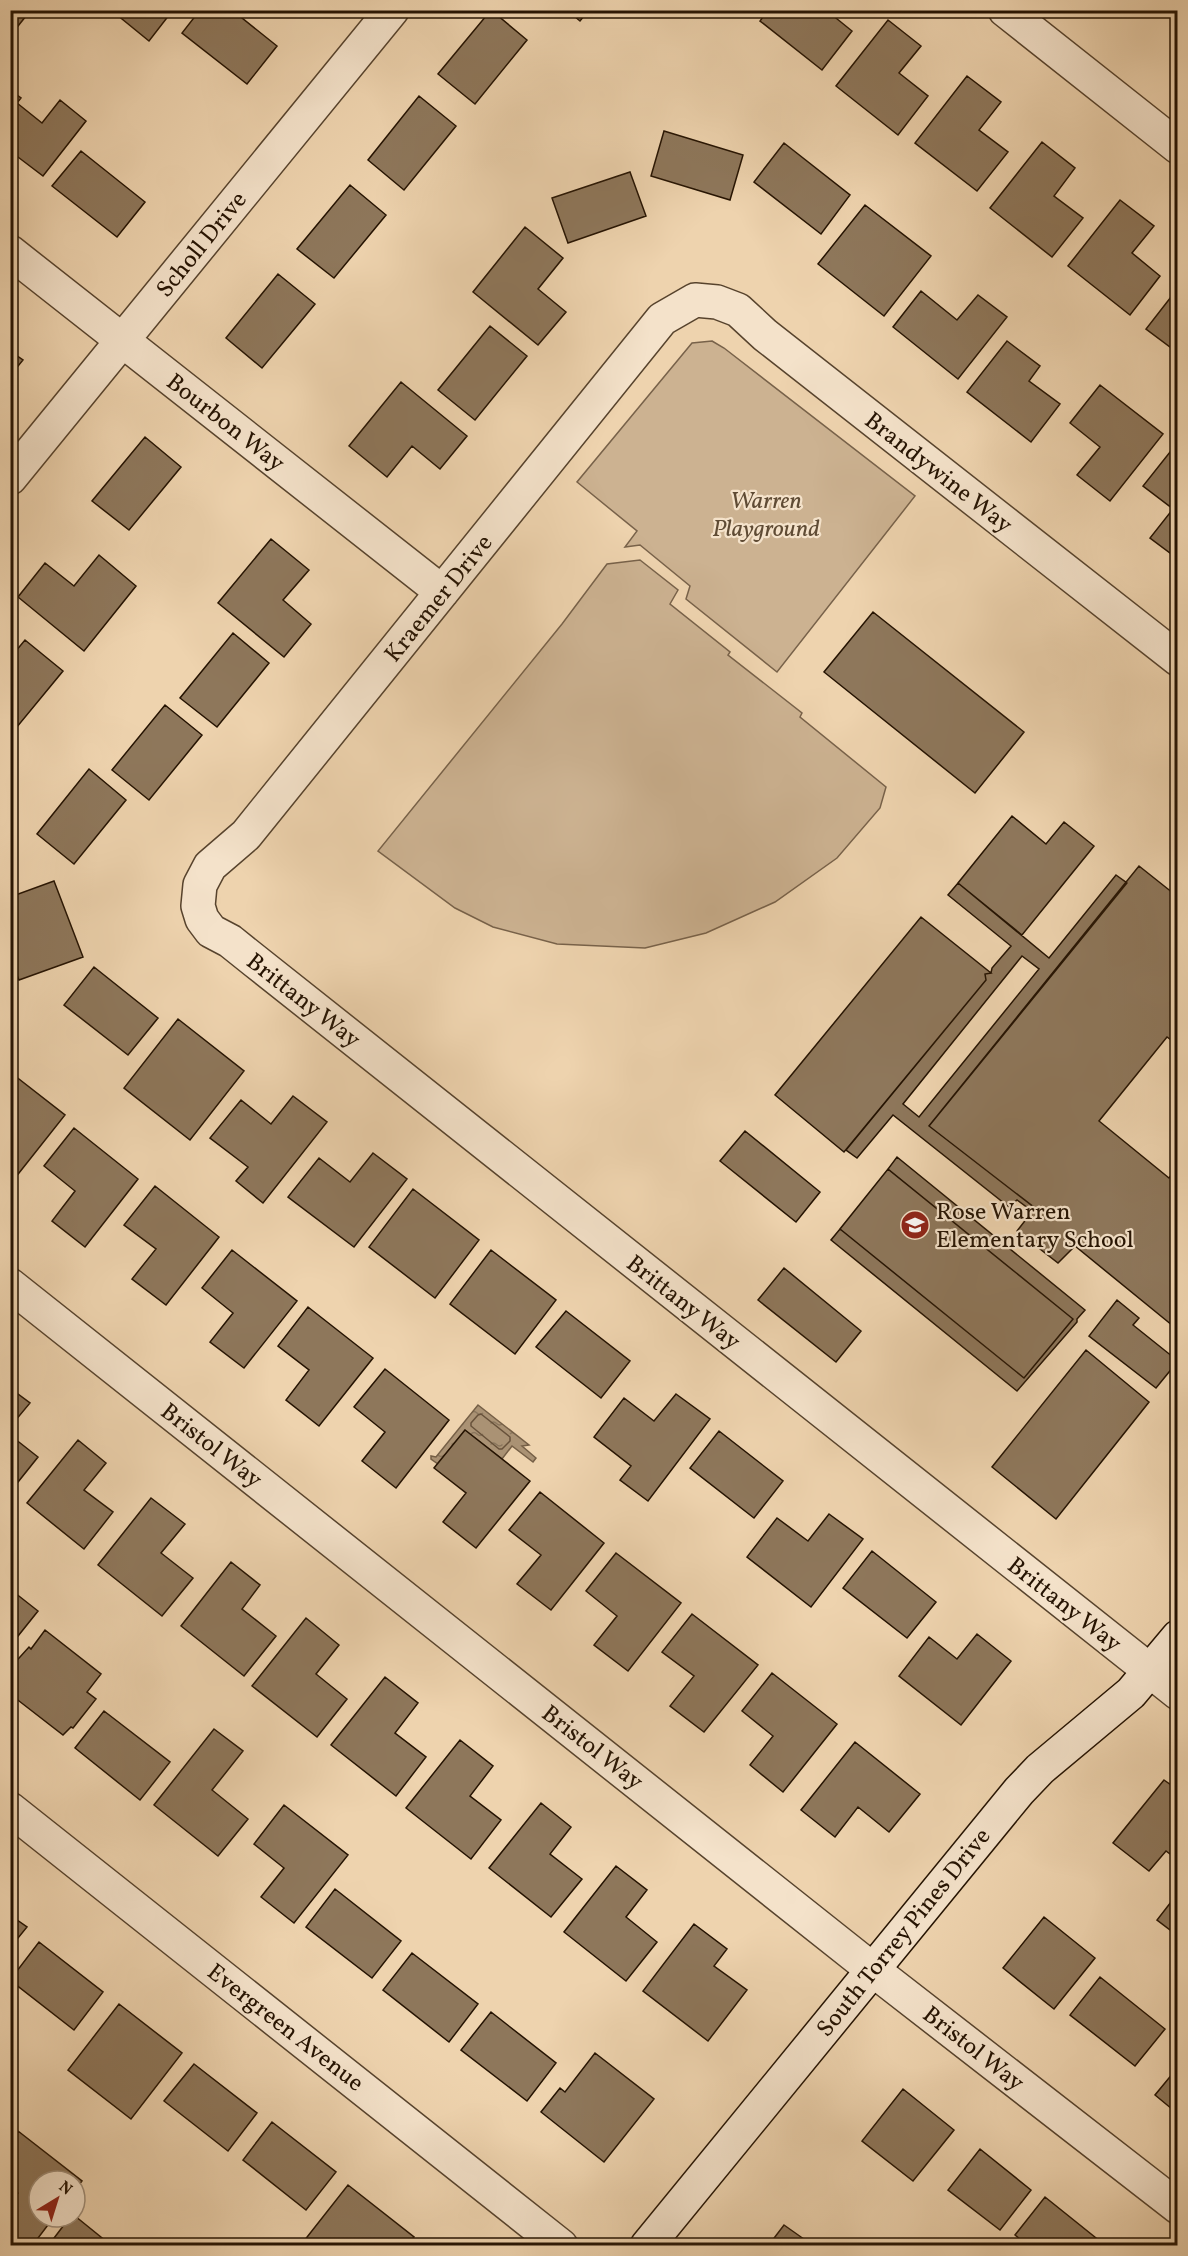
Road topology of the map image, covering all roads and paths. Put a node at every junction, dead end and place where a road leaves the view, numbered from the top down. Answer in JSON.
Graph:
{"nodes":[{"id":1,"x":1005,"y":10,"type":"edge"},
{"id":2,"x":377,"y":16,"type":"edge"},
{"id":3,"x":1178,"y":147,"type":"edge"},
{"id":4,"x":10,"y":252,"type":"edge"},
{"id":5,"x":695,"y":300,"type":"joint"},
{"id":6,"x":122,"y":340,"type":"junction"},
{"id":7,"x":10,"y":478,"type":"edge"},
{"id":8,"x":442,"y":592,"type":"junction"},
{"id":9,"x":1178,"y":659,"type":"edge"},
{"id":10,"x":198,"y":906,"type":"joint"},
{"id":11,"x":10,"y":1285,"type":"edge"},
{"id":12,"x":1178,"y":1637,"type":"edge"},
{"id":13,"x":1150,"y":1672,"type":"junction"},
{"id":14,"x":1178,"y":1694,"type":"edge"},
{"id":15,"x":10,"y":1809,"type":"edge"},
{"id":16,"x":873,"y":1970,"type":"junction"},
{"id":17,"x":1178,"y":2207,"type":"edge"},
{"id":18,"x":561,"y":2246,"type":"edge"},
{"id":19,"x":647,"y":2246,"type":"edge"}],
"edges":[{"from":1,"to":3,"type":"street"},
{"from":2,"to":6,"type":"street","name":"Scholl Drive"},
{"from":4,"to":6,"type":"street","name":"Bourbon Way"},
{"from":5,"to":8,"type":"street","name":"Kraemer Drive"},
{"from":5,"to":9,"type":"street","name":"Brandywine Way"},
{"from":6,"to":7,"type":"street","name":"Scholl Drive"},
{"from":6,"to":8,"type":"street","name":"Bourbon Way"},
{"from":8,"to":10,"type":"street","name":"Kraemer Drive"},
{"from":10,"to":13,"type":"street","name":"Brittany Way"},
{"from":11,"to":16,"type":"street","name":"Bristol Way"},
{"from":12,"to":13,"type":"street","name":"South Torrey Pines Drive"},
{"from":13,"to":14,"type":"street","name":"Brittany Way"},
{"from":13,"to":16,"type":"street","name":"South Torrey Pines Drive"},
{"from":15,"to":18,"type":"street","name":"Evergreen Avenue"},
{"from":16,"to":17,"type":"street","name":"Bristol Way"},
{"from":16,"to":19,"type":"street","name":"South Torrey Pines Drive"}]}
